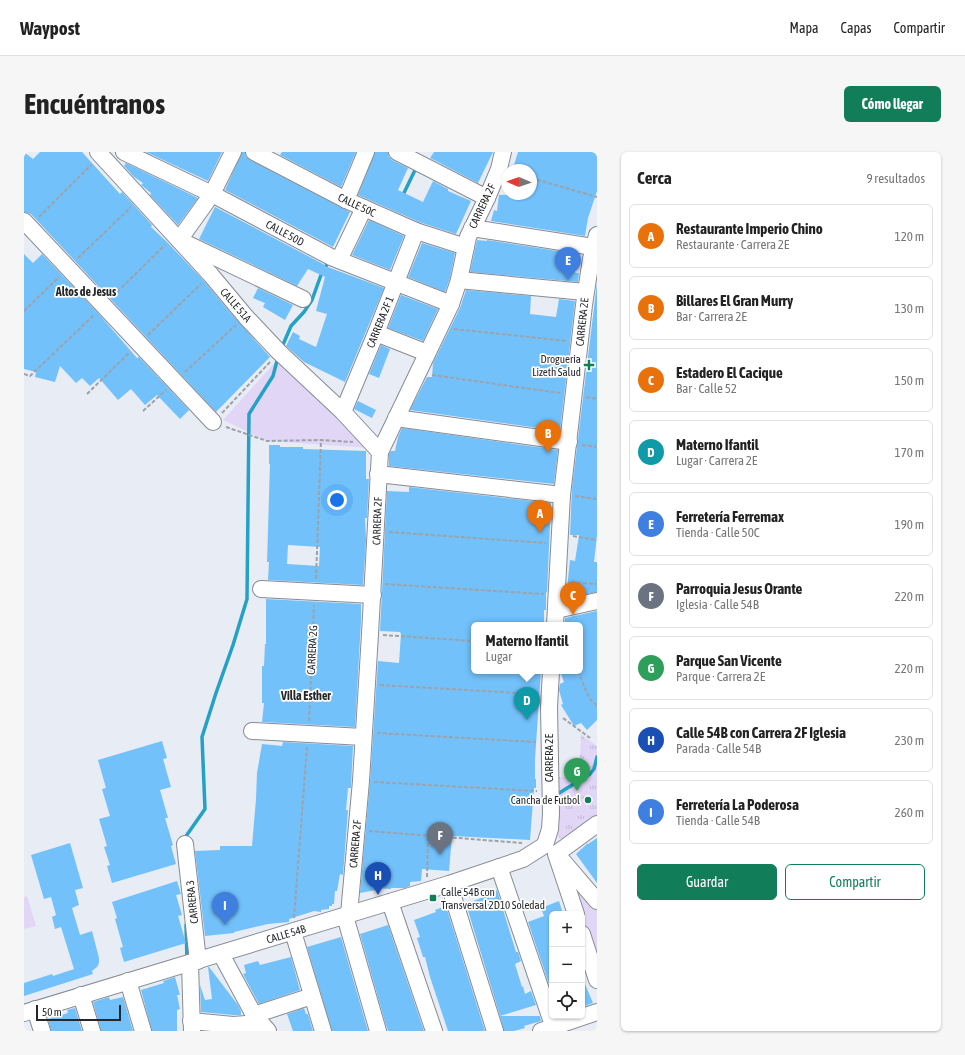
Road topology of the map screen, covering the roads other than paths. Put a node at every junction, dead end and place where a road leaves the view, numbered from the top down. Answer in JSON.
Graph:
{"nodes":[{"id":1,"x":124,"y":152,"type":"edge"},
{"id":2,"x":233,"y":152,"type":"edge"},
{"id":3,"x":254,"y":152,"type":"edge"},
{"id":4,"x":366,"y":152,"type":"edge"},
{"id":5,"x":397,"y":152,"type":"edge"},
{"id":6,"x":503,"y":152,"type":"edge"},
{"id":7,"x":105,"y":155,"type":"edge"},
{"id":8,"x":212,"y":194,"type":"junction"},
{"id":9,"x":487,"y":198,"type":"junction"},
{"id":10,"x":346,"y":200,"type":"junction"},
{"id":11,"x":364,"y":208,"type":"junction"},
{"id":12,"x":27,"y":224,"type":"edge"},
{"id":13,"x":472,"y":228,"type":"junction"},
{"id":14,"x":416,"y":231,"type":"junction"},
{"id":15,"x":179,"y":240,"type":"junction"},
{"id":16,"x":595,"y":241,"type":"edge"},
{"id":17,"x":466,"y":247,"type":"junction"},
{"id":18,"x":339,"y":260,"type":"junction"},
{"id":19,"x":458,"y":280,"type":"junction"},
{"id":20,"x":396,"y":282,"type":"junction"},
{"id":21,"x":585,"y":292,"type":"junction"},
{"id":22,"x":303,"y":299,"type":"dead end"},
{"id":23,"x":451,"y":304,"type":"junction"},
{"id":24,"x":376,"y":333,"type":"junction"},
{"id":25,"x":427,"y":354,"type":"junction"},
{"id":26,"x":343,"y":412,"type":"junction"},
{"id":27,"x":396,"y":418,"type":"junction"},
{"id":28,"x":213,"y":422,"type":"road end"},
{"id":29,"x":569,"y":442,"type":"junction"},
{"id":30,"x":376,"y":447,"type":"junction"},
{"id":31,"x":378,"y":474,"type":"junction"},
{"id":32,"x":562,"y":495,"type":"junction"},
{"id":33,"x":261,"y":589,"type":"dead end"},
{"id":34,"x":373,"y":589,"type":"junction"},
{"id":35,"x":597,"y":601,"type":"edge"},
{"id":36,"x":556,"y":603,"type":"edge"},
{"id":37,"x":551,"y":674,"type":"edge"},
{"id":38,"x":252,"y":731,"type":"dead end"},
{"id":39,"x":364,"y":735,"type":"junction"},
{"id":40,"x":597,"y":824,"type":"edge"},
{"id":41,"x":186,"y":844,"type":"dead end"},
{"id":42,"x":551,"y":849,"type":"junction"},
{"id":43,"x":499,"y":867,"type":"junction"},
{"id":44,"x":449,"y":884,"type":"junction"},
{"id":45,"x":597,"y":901,"type":"edge"},
{"id":46,"x":390,"y":902,"type":"junction"},
{"id":47,"x":575,"y":911,"type":"edge"},
{"id":48,"x":347,"y":915,"type":"junction"},
{"id":49,"x":293,"y":932,"type":"junction"},
{"id":50,"x":585,"y":943,"type":"edge"},
{"id":51,"x":221,"y":954,"type":"junction"},
{"id":52,"x":194,"y":962,"type":"junction"},
{"id":53,"x":597,"y":980,"type":"edge"},
{"id":54,"x":128,"y":982,"type":"junction"},
{"id":55,"x":82,"y":996,"type":"junction"},
{"id":56,"x":312,"y":996,"type":"junction"},
{"id":57,"x":30,"y":1011,"type":"edge"},
{"id":58,"x":597,"y":1012,"type":"edge"},
{"id":59,"x":261,"y":1023,"type":"edge"},
{"id":60,"x":192,"y":1026,"type":"edge"},
{"id":61,"x":549,"y":1030,"type":"edge"},
{"id":62,"x":42,"y":1031,"type":"edge"},
{"id":63,"x":92,"y":1031,"type":"edge"},
{"id":64,"x":143,"y":1031,"type":"edge"},
{"id":65,"x":323,"y":1031,"type":"edge"},
{"id":66,"x":378,"y":1031,"type":"edge"},
{"id":67,"x":434,"y":1031,"type":"edge"},
{"id":68,"x":495,"y":1031,"type":"edge"}],
"edges":[{"from":1,"to":8,"type":"street","name":"CALLE 50D"},
{"from":2,"to":8,"type":"street"},
{"from":3,"to":10,"type":"street","name":"CALLE 50C"},
{"from":4,"to":10,"type":"street"},
{"from":5,"to":9,"type":"street"},
{"from":6,"to":9,"type":"street","name":"CARRERA 2F"},
{"from":7,"to":15,"type":"street","name":"CALLE 51A"},
{"from":8,"to":15,"type":"street"},
{"from":8,"to":18,"type":"street","name":"CALLE 50D"},
{"from":9,"to":13,"type":"street","name":"CARRERA 2F"},
{"from":10,"to":11,"type":"street","name":"CALLE 50C"},
{"from":11,"to":14,"type":"street","name":"CALLE 50C"},
{"from":11,"to":18,"type":"street"},
{"from":12,"to":28,"type":"street"},
{"from":13,"to":16,"type":"street"},
{"from":13,"to":17,"type":"street","name":"CARRERA 2F"},
{"from":14,"to":17,"type":"street","name":"CALLE 50C"},
{"from":14,"to":20,"type":"street","name":"CARRERA 2F 1"},
{"from":15,"to":22,"type":"street"},
{"from":15,"to":26,"type":"street","name":"CALLE 51A"},
{"from":16,"to":21,"type":"street","name":"CARRERA 2E"},
{"from":17,"to":19,"type":"street","name":"CARRERA 2F"},
{"from":18,"to":20,"type":"street","name":"CALLE 50D"},
{"from":19,"to":21,"type":"street"},
{"from":19,"to":23,"type":"street","name":"CARRERA 2F"},
{"from":20,"to":23,"type":"street","name":"CALLE 50D"},
{"from":20,"to":24,"type":"street","name":"CARRERA 2F 1"},
{"from":21,"to":29,"type":"street","name":"CARRERA 2E"},
{"from":23,"to":25,"type":"street","name":"CARRERA 2F"},
{"from":24,"to":25,"type":"street"},
{"from":24,"to":26,"type":"street","name":"CARRERA 2F 1"},
{"from":25,"to":27,"type":"street","name":"CARRERA 2F"},
{"from":26,"to":30,"type":"street","name":"CALLE 51A"},
{"from":27,"to":29,"type":"street"},
{"from":27,"to":30,"type":"street","name":"CARRERA 2F"},
{"from":29,"to":32,"type":"street","name":"CARRERA 2E"},
{"from":30,"to":31,"type":"street","name":"CARRERA 2F"},
{"from":31,"to":32,"type":"street"},
{"from":31,"to":34,"type":"street","name":"CARRERA 2F"},
{"from":32,"to":36,"type":"street","name":"CARRERA 2E"},
{"from":33,"to":34,"type":"street"},
{"from":34,"to":39,"type":"street","name":"CARRERA 2F"},
{"from":35,"to":36,"type":"street"},
{"from":37,"to":42,"type":"street","name":"CARRERA 2E"},
{"from":38,"to":39,"type":"street"},
{"from":39,"to":48,"type":"street","name":"CARRERA 2F"},
{"from":40,"to":42,"type":"street","name":"CALLE 54B"},
{"from":41,"to":52,"type":"street","name":"CARRERA 3"},
{"from":42,"to":43,"type":"street","name":"CALLE 54B"},
{"from":42,"to":45,"type":"street"},
{"from":42,"to":47,"type":"street"},
{"from":43,"to":44,"type":"street","name":"CALLE 54B"},
{"from":43,"to":61,"type":"street"},
{"from":44,"to":46,"type":"street","name":"CALLE 54B"},
{"from":44,"to":68,"type":"street"},
{"from":46,"to":48,"type":"street","name":"CALLE 54B"},
{"from":46,"to":67,"type":"street"},
{"from":48,"to":49,"type":"street","name":"CALLE 54B"},
{"from":48,"to":66,"type":"street"},
{"from":49,"to":51,"type":"street","name":"CALLE 54B"},
{"from":49,"to":56,"type":"street"},
{"from":50,"to":53,"type":"street"},
{"from":51,"to":52,"type":"street","name":"CALLE 54B"},
{"from":51,"to":59,"type":"street"},
{"from":52,"to":54,"type":"street","name":"CALLE 54B"},
{"from":52,"to":60,"type":"street","name":"CARRERA 3"},
{"from":54,"to":55,"type":"street","name":"CALLE 54B"},
{"from":54,"to":64,"type":"street"},
{"from":55,"to":57,"type":"street","name":"CALLE 54B"},
{"from":55,"to":63,"type":"street"},
{"from":56,"to":59,"type":"street"},
{"from":56,"to":65,"type":"street"},
{"from":57,"to":62,"type":"street"},
{"from":58,"to":61,"type":"street"},
{"from":59,"to":60,"type":"street"}]}
